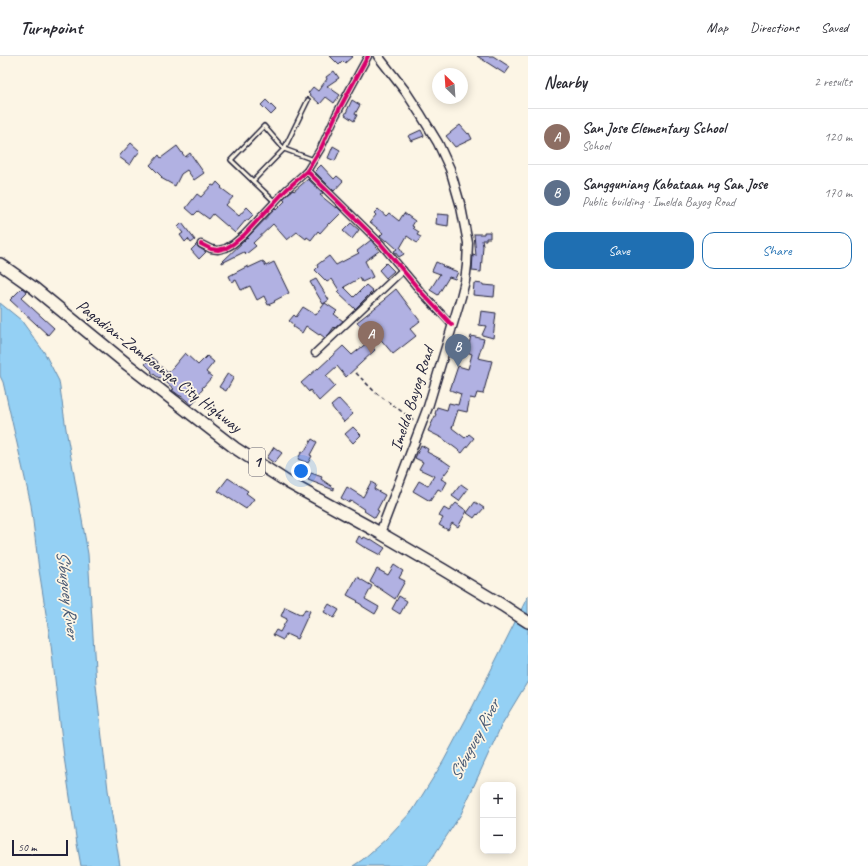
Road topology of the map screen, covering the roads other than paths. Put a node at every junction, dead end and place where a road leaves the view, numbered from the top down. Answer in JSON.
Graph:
{"nodes":[{"id":1,"x":368,"y":56,"type":"edge"},
{"id":2,"x":378,"y":56,"type":"edge"},
{"id":3,"x":308,"y":100,"type":"dead end"},
{"id":4,"x":284,"y":149,"type":"junction"},
{"id":5,"x":314,"y":160,"type":"junction"},
{"id":6,"x":308,"y":171,"type":"junction"},
{"id":7,"x":253,"y":181,"type":"junction"},
{"id":8,"x":274,"y":202,"type":"junction"},
{"id":9,"x":201,"y":244,"type":"dead end"},
{"id":10,"x":2,"y":265,"type":"edge"},
{"id":11,"x":403,"y":270,"type":"junction"},
{"id":12,"x":452,"y":325,"type":"junction"},
{"id":13,"x":315,"y":353,"type":"dead end"},
{"id":14,"x":380,"y":533,"type":"junction"},
{"id":15,"x":528,"y":622,"type":"edge"}],
"edges":[{"from":1,"to":5,"type":"street"},
{"from":2,"to":12,"type":"main road","name":"Imelda Bayog Road"},
{"from":3,"to":4,"type":"lane"},
{"from":4,"to":5,"type":"lane"},
{"from":4,"to":7,"type":"lane"},
{"from":4,"to":7,"type":"lane"},
{"from":5,"to":6,"type":"street"},
{"from":6,"to":8,"type":"street"},
{"from":6,"to":11,"type":"street"},
{"from":7,"to":8,"type":"lane"},
{"from":8,"to":9,"type":"street"},
{"from":10,"to":14,"type":"highway","name":"Pagadian-Zamboanga City Highway","number":"1"},
{"from":11,"to":12,"type":"street"},
{"from":11,"to":13,"type":"street"},
{"from":12,"to":14,"type":"main road","name":"Imelda Bayog Road"},
{"from":14,"to":15,"type":"highway","name":"Pagadian-Zamboanga City Highway","number":"1"}]}
